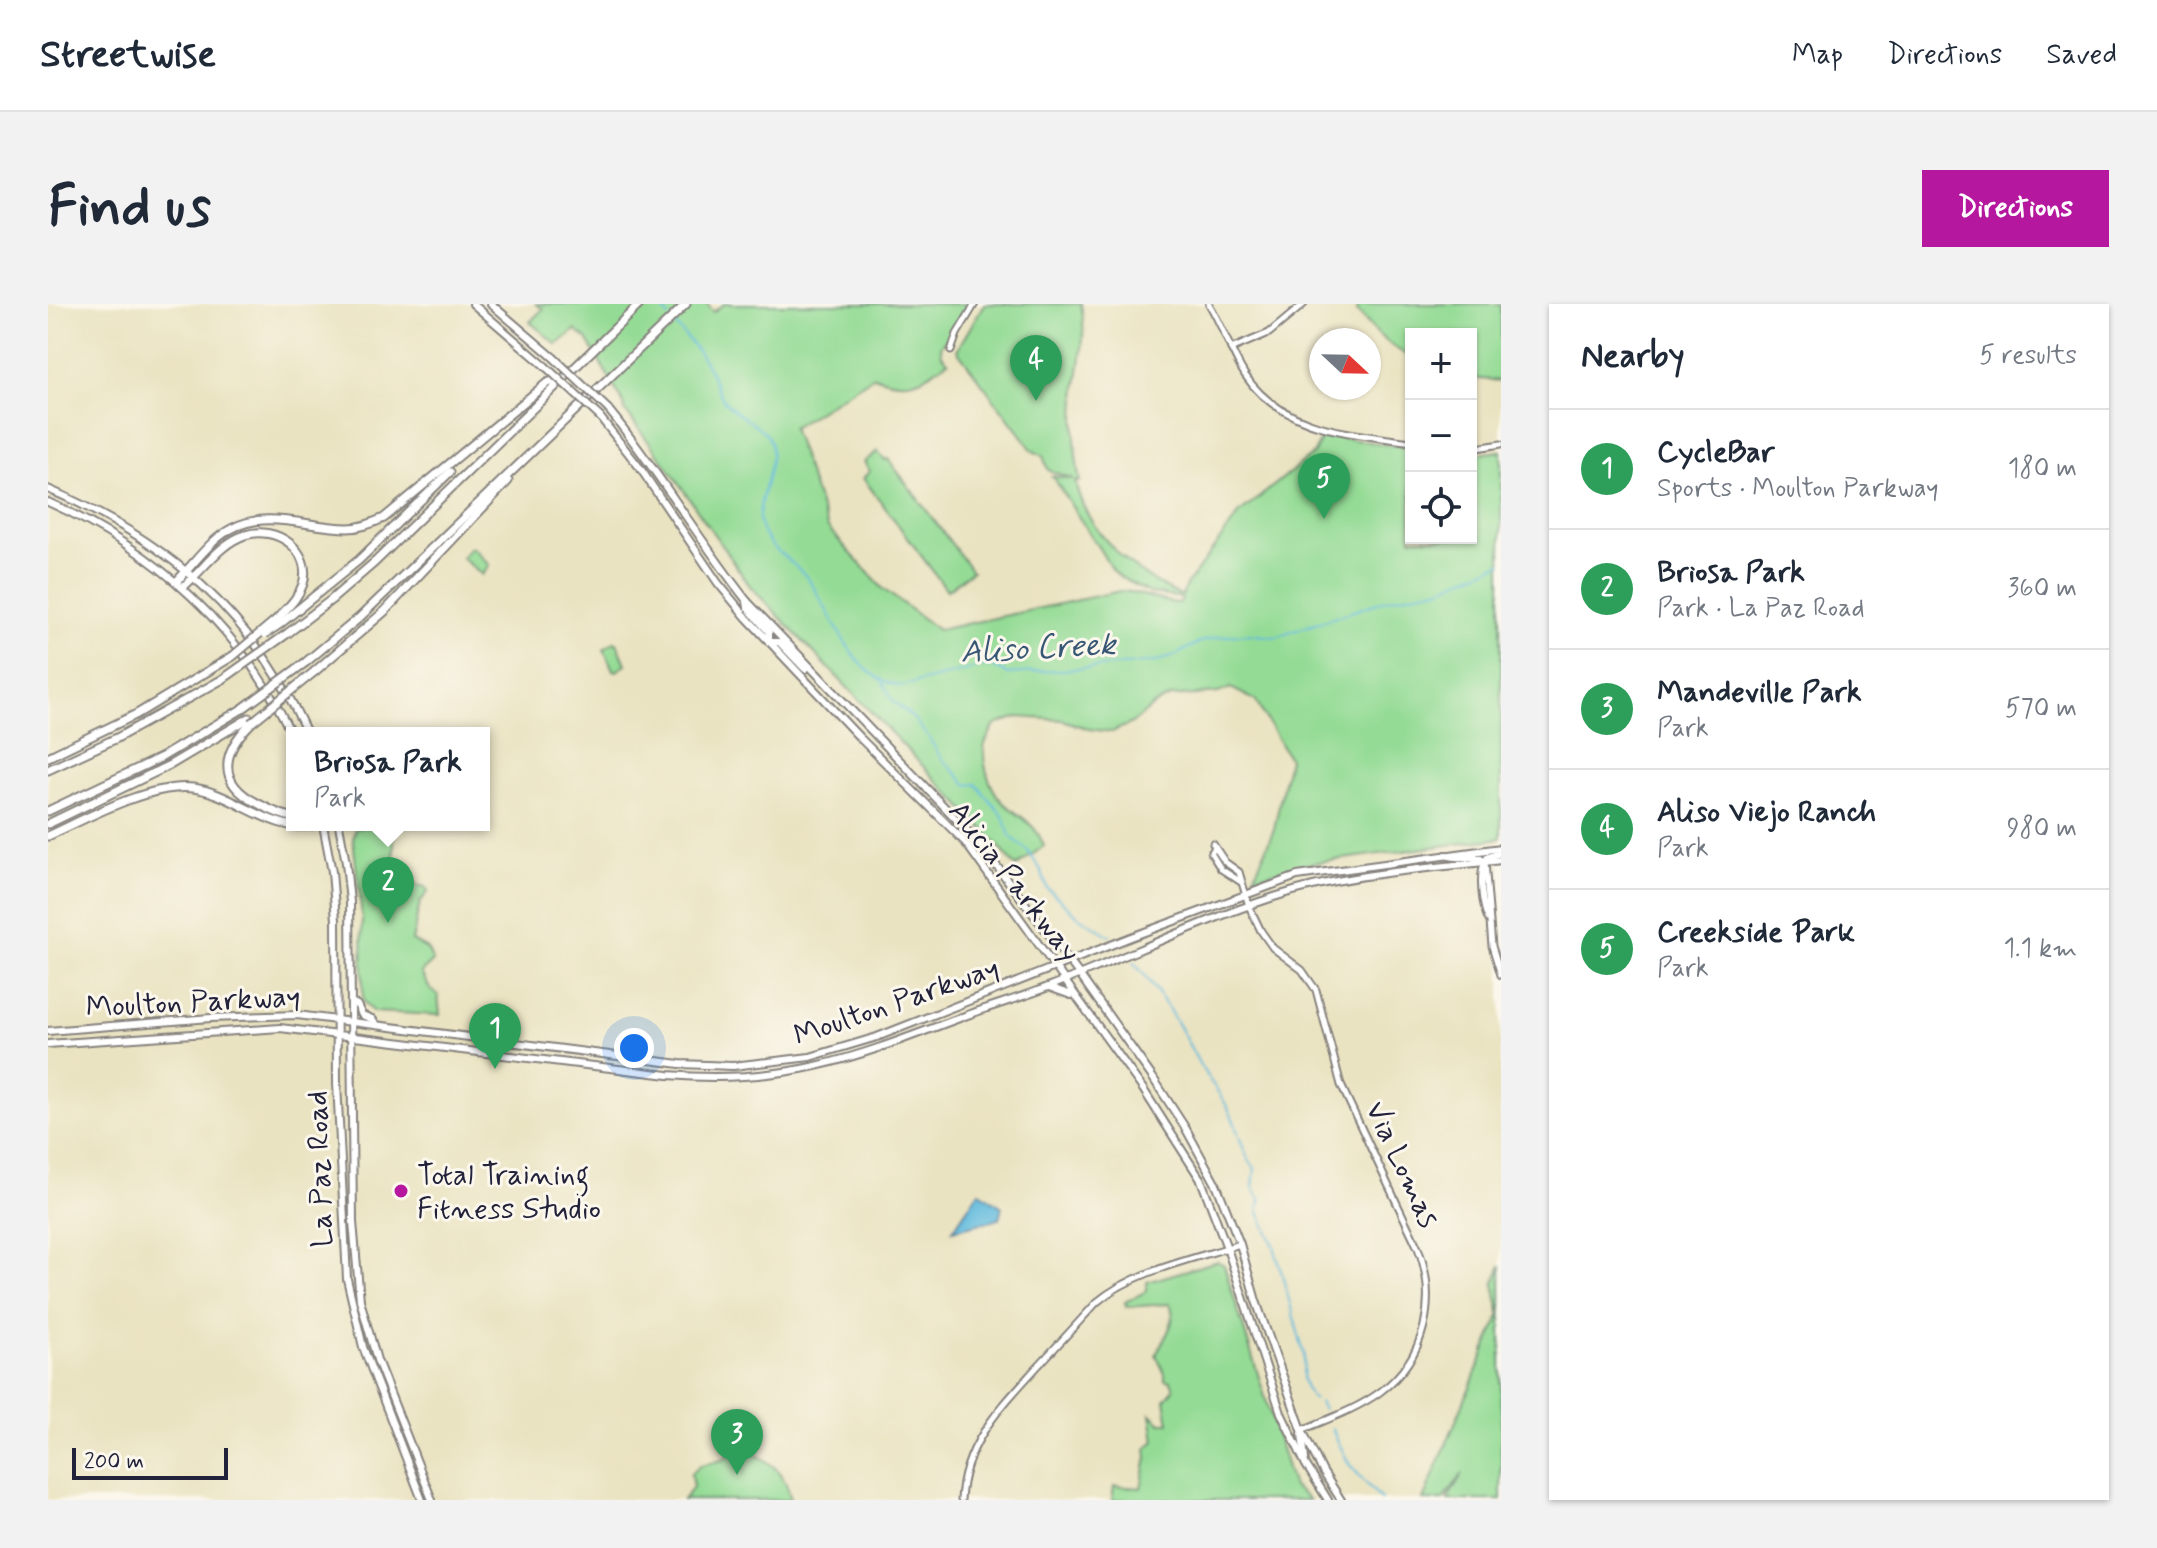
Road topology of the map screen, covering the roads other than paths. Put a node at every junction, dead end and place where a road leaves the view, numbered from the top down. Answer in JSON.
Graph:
{"nodes":[{"id":1,"x":473,"y":304,"type":"edge"},
{"id":2,"x":491,"y":304,"type":"edge"},
{"id":3,"x":640,"y":304,"type":"edge"},
{"id":4,"x":975,"y":304,"type":"edge"},
{"id":5,"x":1209,"y":304,"type":"edge"},
{"id":6,"x":1304,"y":304,"type":"edge"},
{"id":7,"x":686,"y":305,"type":"edge"},
{"id":8,"x":1231,"y":349,"type":"junction"},
{"id":9,"x":951,"y":351,"type":"dead end"},
{"id":10,"x":564,"y":377,"type":"junction"},
{"id":11,"x":558,"y":426,"type":"junction"},
{"id":12,"x":482,"y":439,"type":"junction"},
{"id":13,"x":1405,"y":441,"type":"edge"},
{"id":14,"x":1501,"y":444,"type":"edge"},
{"id":15,"x":1477,"y":448,"type":"edge"},
{"id":16,"x":48,"y":489,"type":"edge"},
{"id":17,"x":48,"y":502,"type":"edge"},
{"id":18,"x":187,"y":571,"type":"junction"},
{"id":19,"x":195,"y":577,"type":"junction"},
{"id":20,"x":180,"y":584,"type":"junction"},
{"id":21,"x":747,"y":601,"type":"junction"},
{"id":22,"x":278,"y":622,"type":"junction"},
{"id":23,"x":769,"y":642,"type":"junction"},
{"id":24,"x":819,"y":677,"type":"junction"},
{"id":25,"x":250,"y":720,"type":"junction"},
{"id":26,"x":288,"y":727,"type":"edge"},
{"id":27,"x":304,"y":727,"type":"edge"},
{"id":28,"x":48,"y":757,"type":"edge"},
{"id":29,"x":896,"y":757,"type":"junction"},
{"id":30,"x":888,"y":765,"type":"junction"},
{"id":31,"x":48,"y":770,"type":"edge"},
{"id":32,"x":48,"y":811,"type":"edge"},
{"id":33,"x":286,"y":815,"type":"edge"},
{"id":34,"x":48,"y":824,"type":"edge"},
{"id":35,"x":286,"y":825,"type":"edge"},
{"id":36,"x":324,"y":831,"type":"edge"},
{"id":37,"x":340,"y":831,"type":"edge"},
{"id":38,"x":48,"y":836,"type":"edge"},
{"id":39,"x":1214,"y":846,"type":"dead end"},
{"id":40,"x":1501,"y":850,"type":"edge"},
{"id":41,"x":1444,"y":855,"type":"junction"},
{"id":42,"x":1501,"y":860,"type":"edge"},
{"id":43,"x":1485,"y":862,"type":"junction"},
{"id":44,"x":1245,"y":895,"type":"junction"},
{"id":45,"x":1249,"y":906,"type":"junction"},
{"id":46,"x":1069,"y":962,"type":"junction"},
{"id":47,"x":1054,"y":968,"type":"junction"},
{"id":48,"x":1079,"y":974,"type":"junction"},
{"id":49,"x":1501,"y":975,"type":"edge"},
{"id":50,"x":1064,"y":980,"type":"junction"},
{"id":51,"x":1049,"y":987,"type":"junction"},
{"id":52,"x":1078,"y":999,"type":"junction"},
{"id":53,"x":351,"y":1002,"type":"junction"},
{"id":54,"x":337,"y":1019,"type":"junction"},
{"id":55,"x":351,"y":1021,"type":"junction"},
{"id":56,"x":377,"y":1025,"type":"junction"},
{"id":57,"x":48,"y":1031,"type":"edge"},
{"id":58,"x":337,"y":1033,"type":"junction"},
{"id":59,"x":351,"y":1035,"type":"junction"},
{"id":60,"x":48,"y":1044,"type":"edge"},
{"id":61,"x":1240,"y":1244,"type":"junction"},
{"id":62,"x":1227,"y":1248,"type":"junction"},
{"id":63,"x":1283,"y":1419,"type":"junction"},
{"id":64,"x":1302,"y":1430,"type":"junction"},
{"id":65,"x":1306,"y":1465,"type":"junction"},
{"id":66,"x":422,"y":1500,"type":"edge"},
{"id":67,"x":432,"y":1500,"type":"edge"},
{"id":68,"x":961,"y":1500,"type":"edge"},
{"id":69,"x":1328,"y":1500,"type":"edge"},
{"id":70,"x":1341,"y":1500,"type":"edge"}],
"edges":[{"from":1,"to":23,"type":"main road","name":"Alicia Parkway","bridge":true},
{"from":2,"to":21,"type":"main road","name":"Alicia Parkway","bridge":true},
{"from":3,"to":10,"type":"highway"},
{"from":4,"to":9,"type":"street"},
{"from":5,"to":8,"type":"street"},
{"from":6,"to":8,"type":"street"},
{"from":7,"to":11,"type":"highway"},
{"from":8,"to":13,"type":"street"},
{"from":10,"to":12,"type":"highway"},
{"from":10,"to":31,"type":"highway","bridge":true},
{"from":11,"to":25,"type":"highway","bridge":true},
{"from":11,"to":32,"type":"highway","bridge":true},
{"from":12,"to":18,"type":"highway"},
{"from":12,"to":22,"type":"highway"},
{"from":14,"to":15,"type":"street"},
{"from":16,"to":18,"type":"main road"},
{"from":17,"to":20,"type":"main road"},
{"from":18,"to":19,"type":"main road"},
{"from":18,"to":20,"type":"highway"},
{"from":19,"to":20,"type":"highway"},
{"from":19,"to":22,"type":"highway"},
{"from":19,"to":27,"type":"main road"},
{"from":20,"to":26,"type":"main road"},
{"from":21,"to":23,"type":"main road"},
{"from":21,"to":24,"type":"main road","name":"Alicia Parkway"},
{"from":22,"to":28,"type":"highway","bridge":true},
{"from":23,"to":24,"type":"main road"},
{"from":23,"to":30,"type":"main road","name":"Alicia Parkway"},
{"from":24,"to":29,"type":"main road","name":"Alicia Parkway"},
{"from":25,"to":33,"type":"highway"},
{"from":25,"to":34,"type":"highway"},
{"from":29,"to":30,"type":"main road"},
{"from":29,"to":46,"type":"main road","name":"Alicia Parkway"},
{"from":30,"to":47,"type":"main road","name":"Alicia Parkway"},
{"from":35,"to":38,"type":"highway"},
{"from":36,"to":54,"type":"main road","name":"La Paz Road"},
{"from":37,"to":53,"type":"main road","name":"La Paz Road"},
{"from":39,"to":44,"type":"street","name":"Via Lomas"},
{"from":40,"to":41,"type":"main road","name":"Moulton Parkway"},
{"from":40,"to":43,"type":"main road"},
{"from":41,"to":43,"type":"main road"},
{"from":41,"to":44,"type":"main road","name":"Moulton Parkway"},
{"from":42,"to":43,"type":"main road","name":"Moulton Parkway"},
{"from":43,"to":45,"type":"main road","name":"Moulton Parkway"},
{"from":43,"to":49,"type":"street"},
{"from":44,"to":45,"type":"street","name":"Via Lomas"},
{"from":44,"to":46,"type":"main road","name":"Moulton Parkway"},
{"from":45,"to":48,"type":"main road","name":"Moulton Parkway"},
{"from":45,"to":64,"type":"street","name":"Via Lomas"},
{"from":46,"to":47,"type":"main road","name":"Moulton Parkway"},
{"from":46,"to":48,"type":"main road","name":"Alicia Parkway"},
{"from":47,"to":50,"type":"main road","name":"Alicia Parkway"},
{"from":47,"to":56,"type":"main road","name":"Moulton Parkway"},
{"from":48,"to":50,"type":"main road","name":"Moulton Parkway"},
{"from":48,"to":61,"type":"main road","name":"Alicia Parkway"},
{"from":50,"to":51,"type":"main road","name":"Moulton Parkway"},
{"from":50,"to":52,"type":"main road","name":"Alicia Parkway"},
{"from":51,"to":52,"type":"main road"},
{"from":51,"to":59,"type":"main road","name":"Moulton Parkway"},
{"from":52,"to":62,"type":"main road","name":"Alicia Parkway"},
{"from":53,"to":55,"type":"main road","name":"La Paz Road"},
{"from":53,"to":56,"type":"main road"},
{"from":54,"to":55,"type":"main road","name":"Moulton Parkway"},
{"from":54,"to":57,"type":"main road","name":"Moulton Parkway"},
{"from":54,"to":58,"type":"main road","name":"La Paz Road"},
{"from":55,"to":56,"type":"main road","name":"Moulton Parkway"},
{"from":55,"to":59,"type":"main road","name":"La Paz Road"},
{"from":58,"to":59,"type":"main road","name":"Moulton Parkway"},
{"from":58,"to":60,"type":"main road","name":"Moulton Parkway"},
{"from":58,"to":66,"type":"main road","name":"La Paz Road"},
{"from":59,"to":67,"type":"main road","name":"La Paz Road"},
{"from":61,"to":62,"type":"street"},
{"from":61,"to":64,"type":"main road","name":"Alicia Parkway"},
{"from":62,"to":63,"type":"main road","name":"Alicia Parkway"},
{"from":62,"to":68,"type":"street"},
{"from":63,"to":64,"type":"main road"},
{"from":63,"to":65,"type":"main road","name":"Alicia Parkway"},
{"from":64,"to":65,"type":"main road"},
{"from":64,"to":70,"type":"main road","name":"Alicia Parkway"},
{"from":65,"to":69,"type":"main road","name":"Alicia Parkway"}]}
